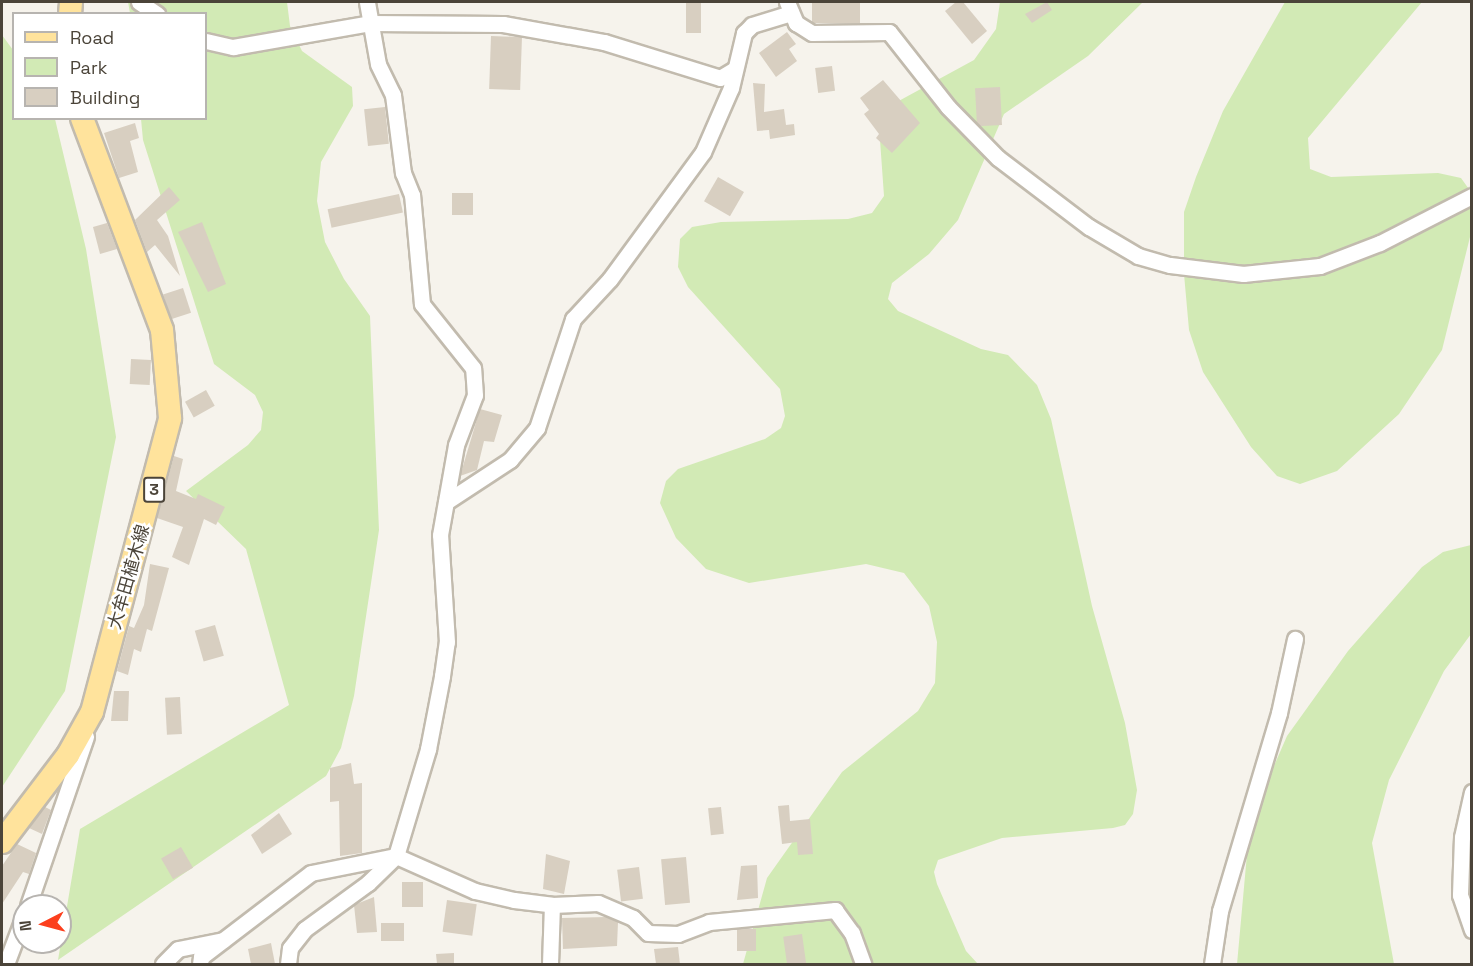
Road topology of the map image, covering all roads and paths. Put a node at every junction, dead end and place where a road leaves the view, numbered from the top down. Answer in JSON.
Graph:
{"nodes":[{"id":1,"x":139,"y":2,"type":"edge"},
{"id":2,"x":367,"y":2,"type":"edge"},
{"id":3,"x":789,"y":7,"type":"edge"},
{"id":4,"x":154,"y":12,"type":"edge"},
{"id":5,"x":370,"y":23,"type":"junction"},
{"id":6,"x":207,"y":41,"type":"edge"},
{"id":7,"x":735,"y":69,"type":"junction"},
{"id":8,"x":83,"y":120,"type":"edge"},
{"id":9,"x":1472,"y":196,"type":"edge"},
{"id":10,"x":447,"y":502,"type":"junction"},
{"id":11,"x":1295,"y":639,"type":"dead end"},
{"id":12,"x":102,"y":667,"type":"junction"},
{"id":13,"x":1472,"y":792,"type":"edge"},
{"id":14,"x":2,"y":842,"type":"edge"},
{"id":15,"x":396,"y":856,"type":"junction"},
{"id":16,"x":32,"y":894,"type":"edge"},
{"id":17,"x":552,"y":905,"type":"junction"},
{"id":18,"x":1472,"y":930,"type":"edge"},
{"id":19,"x":226,"y":939,"type":"junction"},
{"id":20,"x":12,"y":948,"type":"edge"},
{"id":21,"x":6,"y":964,"type":"edge"},
{"id":22,"x":163,"y":964,"type":"edge"},
{"id":23,"x":200,"y":964,"type":"edge"},
{"id":24,"x":288,"y":964,"type":"edge"},
{"id":25,"x":550,"y":964,"type":"edge"},
{"id":26,"x":863,"y":964,"type":"edge"},
{"id":27,"x":1212,"y":964,"type":"edge"}],
"edges":[{"from":1,"to":4,"type":"street"},
{"from":2,"to":5,"type":"street"},
{"from":3,"to":7,"type":"street"},
{"from":3,"to":9,"type":"street"},
{"from":5,"to":6,"type":"street"},
{"from":5,"to":7,"type":"street"},
{"from":5,"to":10,"type":"street"},
{"from":7,"to":10,"type":"street"},
{"from":8,"to":12,"type":"main road","name":"大牟田植木線","number":"3"},
{"from":10,"to":15,"type":"street"},
{"from":11,"to":27,"type":"street"},
{"from":12,"to":14,"type":"main road","name":"大牟田植木線","number":"3"},
{"from":12,"to":16,"type":"street"},
{"from":13,"to":18,"type":"street"},
{"from":15,"to":17,"type":"street"},
{"from":15,"to":19,"type":"street"},
{"from":15,"to":24,"type":"street"},
{"from":17,"to":25,"type":"street"},
{"from":17,"to":26,"type":"street"},
{"from":19,"to":22,"type":"street"},
{"from":19,"to":23,"type":"street"},
{"from":20,"to":21,"type":"street"}]}
